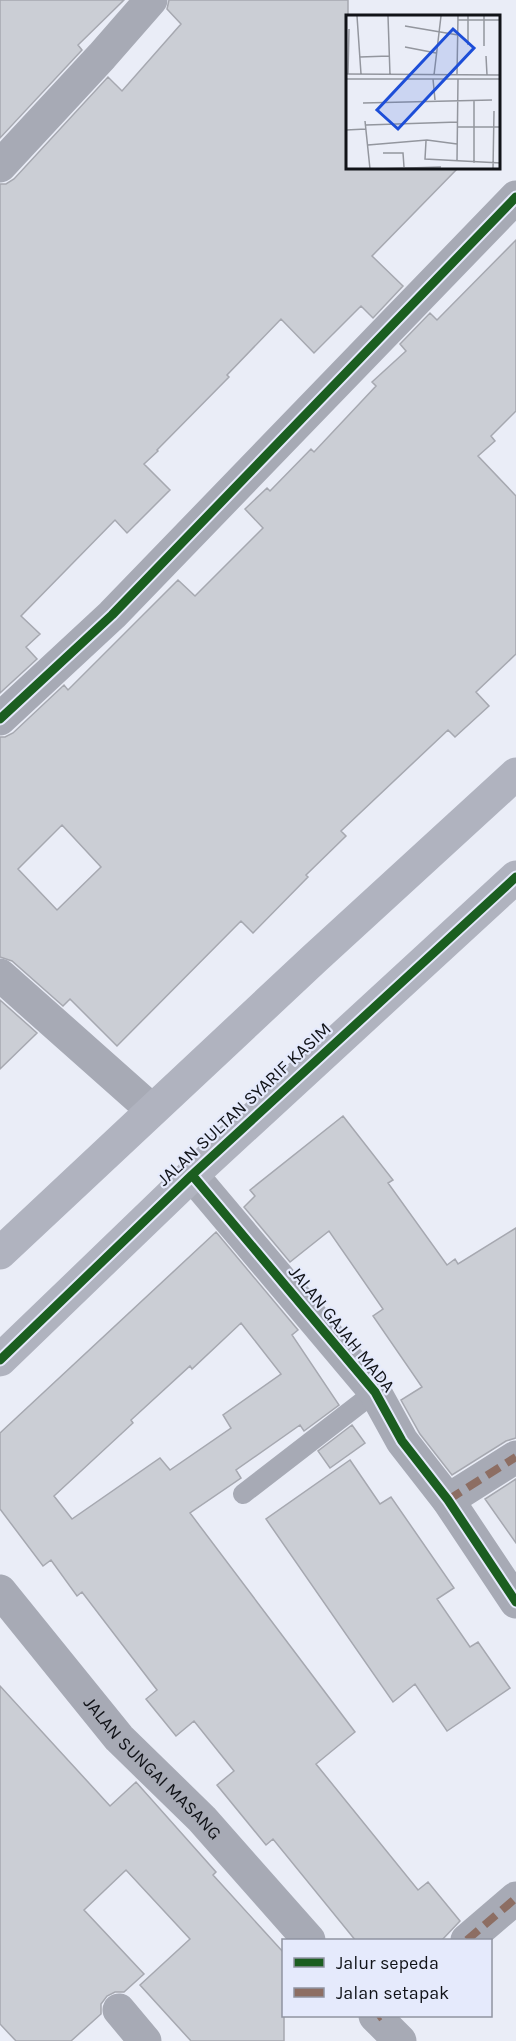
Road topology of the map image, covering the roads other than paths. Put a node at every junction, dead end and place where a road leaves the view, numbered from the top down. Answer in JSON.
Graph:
{"nodes":[{"id":1,"x":151,"y":0,"type":"edge"},
{"id":2,"x":0,"y":166,"type":"edge"},
{"id":3,"x":516,"y":197,"type":"edge"},
{"id":4,"x":0,"y":719,"type":"edge"},
{"id":5,"x":516,"y":774,"type":"edge"},
{"id":6,"x":516,"y":877,"type":"edge"},
{"id":7,"x":0,"y":975,"type":"edge"},
{"id":8,"x":153,"y":1110,"type":"junction"},
{"id":9,"x":192,"y":1175,"type":"junction"},
{"id":10,"x":0,"y":1253,"type":"edge"},
{"id":11,"x":0,"y":1360,"type":"edge"},
{"id":12,"x":375,"y":1392,"type":"junction"},
{"id":13,"x":516,"y":1457,"type":"edge"},
{"id":14,"x":243,"y":1494,"type":"dead end"},
{"id":15,"x":448,"y":1500,"type":"junction"},
{"id":16,"x":0,"y":1591,"type":"edge"},
{"id":17,"x":516,"y":1602,"type":"edge"},
{"id":18,"x":516,"y":1898,"type":"edge"},
{"id":19,"x":307,"y":1939,"type":"edge"},
{"id":20,"x":469,"y":1939,"type":"edge"},
{"id":21,"x":119,"y":2010,"type":"dead end"},
{"id":22,"x":378,"y":2017,"type":"edge"},
{"id":23,"x":145,"y":2041,"type":"edge"},
{"id":24,"x":400,"y":2041,"type":"edge"}],
"edges":[{"from":1,"to":2,"type":"street"},
{"from":3,"to":4,"type":"street"},
{"from":5,"to":8,"type":"street"},
{"from":6,"to":9,"type":"street","name":"JALAN SULTAN SYARIF KASIM"},
{"from":7,"to":8,"type":"street"},
{"from":8,"to":10,"type":"street"},
{"from":9,"to":11,"type":"street","name":"JALAN SULTAN SYARIF KASIM"},
{"from":9,"to":12,"type":"street","name":"JALAN GAJAH MADA"},
{"from":12,"to":14,"type":"lane"},
{"from":12,"to":15,"type":"street","name":"JALAN GAJAH MADA"},
{"from":13,"to":15,"type":"street"},
{"from":15,"to":17,"type":"street","name":"JALAN GAJAH MADA"},
{"from":16,"to":19,"type":"street","name":"JALAN SUNGAI MASANG"},
{"from":18,"to":20,"type":"street"},
{"from":21,"to":23,"type":"street"},
{"from":22,"to":24,"type":"street"}]}
